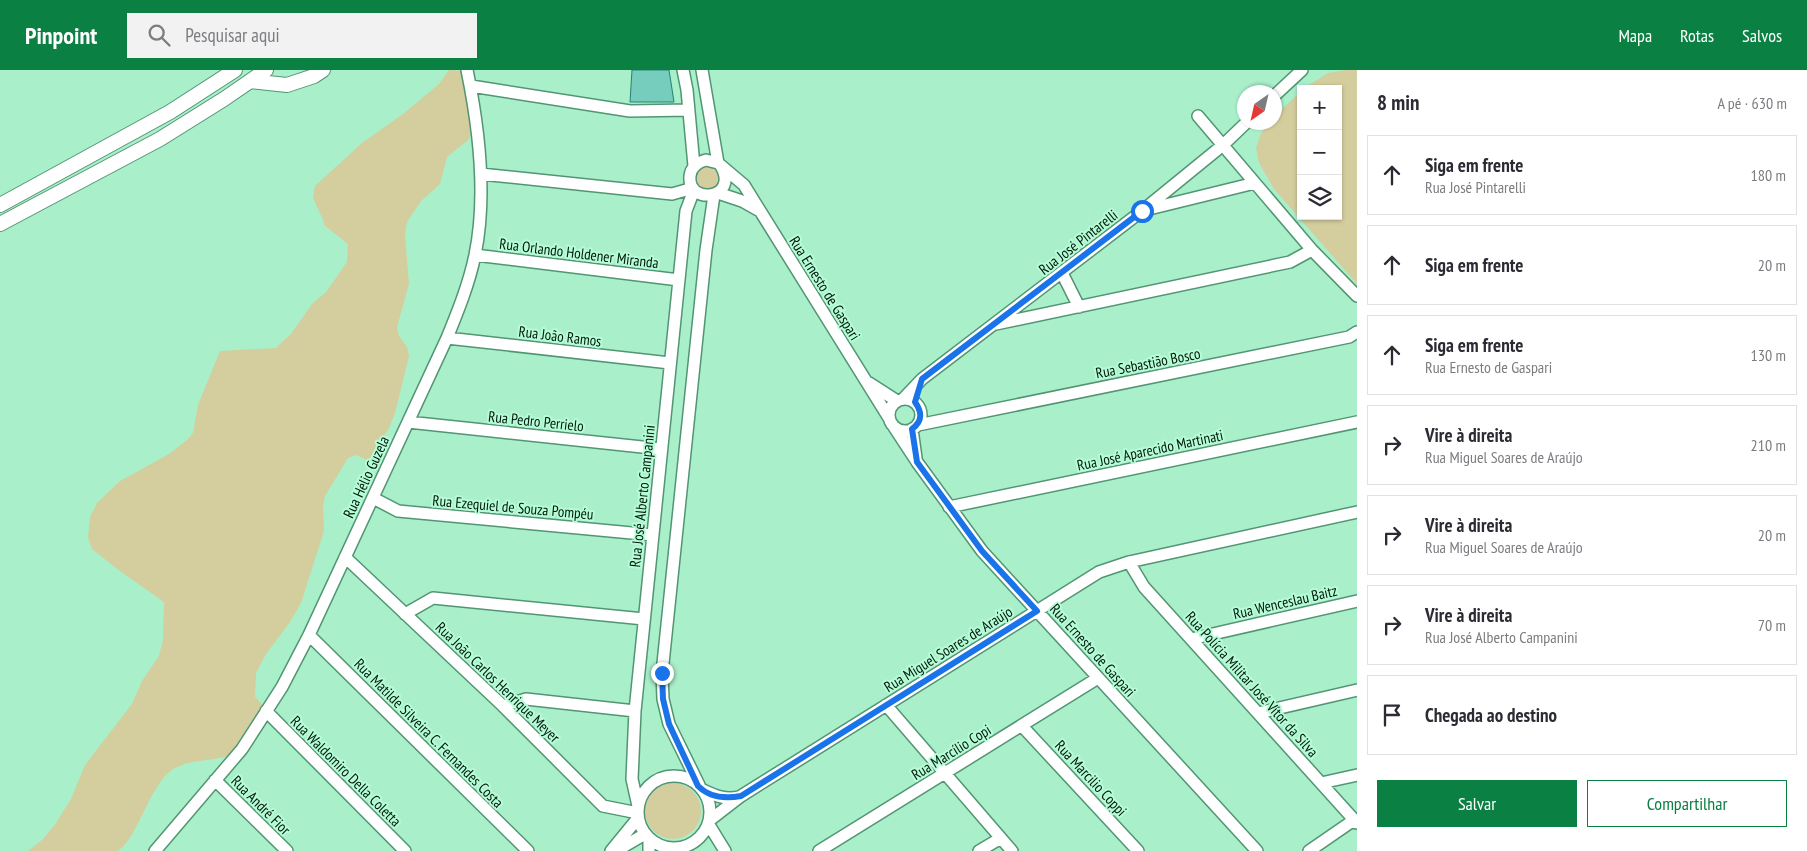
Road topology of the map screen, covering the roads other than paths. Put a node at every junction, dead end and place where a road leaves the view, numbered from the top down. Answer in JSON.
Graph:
{"nodes":[{"id":1,"x":235,"y":70,"type":"edge"},
{"id":2,"x":266,"y":70,"type":"edge"},
{"id":3,"x":323,"y":70,"type":"edge"},
{"id":4,"x":467,"y":70,"type":"edge"},
{"id":5,"x":683,"y":70,"type":"edge"},
{"id":6,"x":702,"y":70,"type":"edge"},
{"id":7,"x":1302,"y":70,"type":"edge"},
{"id":8,"x":250,"y":81,"type":"junction"},
{"id":9,"x":471,"y":86,"type":"junction"},
{"id":10,"x":1282,"y":89,"type":"edge"},
{"id":11,"x":689,"y":110,"type":"junction"},
{"id":12,"x":1198,"y":116,"type":"dead end"},
{"id":13,"x":1239,"y":130,"type":"edge"},
{"id":14,"x":1224,"y":145,"type":"junction"},
{"id":15,"x":720,"y":165,"type":"junction"},
{"id":16,"x":694,"y":166,"type":"junction"},
{"id":17,"x":481,"y":174,"type":"junction"},
{"id":18,"x":1255,"y":183,"type":"junction"},
{"id":19,"x":694,"y":189,"type":"junction"},
{"id":20,"x":716,"y":194,"type":"junction"},
{"id":21,"x":0,"y":204,"type":"edge"},
{"id":22,"x":760,"y":211,"type":"junction"},
{"id":23,"x":1142,"y":211,"type":"junction"},
{"id":24,"x":0,"y":224,"type":"edge"},
{"id":25,"x":1312,"y":250,"type":"junction"},
{"id":26,"x":475,"y":255,"type":"junction"},
{"id":27,"x":1062,"y":273,"type":"junction"},
{"id":28,"x":678,"y":280,"type":"junction"},
{"id":29,"x":1357,"y":296,"type":"edge"},
{"id":30,"x":1079,"y":307,"type":"junction"},
{"id":31,"x":992,"y":325,"type":"junction"},
{"id":32,"x":1357,"y":332,"type":"edge"},
{"id":33,"x":447,"y":338,"type":"junction"},
{"id":34,"x":670,"y":364,"type":"junction"},
{"id":35,"x":865,"y":380,"type":"junction"},
{"id":36,"x":905,"y":400,"type":"junction"},
{"id":37,"x":408,"y":422,"type":"junction"},
{"id":38,"x":891,"y":422,"type":"junction"},
{"id":39,"x":1357,"y":422,"type":"edge"},
{"id":40,"x":917,"y":424,"type":"junction"},
{"id":41,"x":662,"y":449,"type":"junction"},
{"id":42,"x":917,"y":462,"type":"junction"},
{"id":43,"x":373,"y":498,"type":"junction"},
{"id":44,"x":948,"y":506,"type":"junction"},
{"id":45,"x":1357,"y":512,"type":"edge"},
{"id":46,"x":653,"y":535,"type":"junction"},
{"id":47,"x":345,"y":557,"type":"junction"},
{"id":48,"x":1129,"y":562,"type":"junction"},
{"id":49,"x":1357,"y":601,"type":"edge"},
{"id":50,"x":1037,"y":611,"type":"junction"},
{"id":51,"x":405,"y":614,"type":"junction"},
{"id":52,"x":644,"y":619,"type":"junction"},
{"id":53,"x":309,"y":635,"type":"junction"},
{"id":54,"x":1192,"y":640,"type":"junction"},
{"id":55,"x":1098,"y":678,"type":"junction"},
{"id":56,"x":1357,"y":690,"type":"edge"},
{"id":57,"x":886,"y":705,"type":"junction"},
{"id":58,"x":503,"y":706,"type":"junction"},
{"id":59,"x":266,"y":711,"type":"junction"},
{"id":60,"x":635,"y":711,"type":"junction"},
{"id":61,"x":1258,"y":713,"type":"junction"},
{"id":62,"x":1022,"y":726,"type":"junction"},
{"id":63,"x":946,"y":774,"type":"junction"},
{"id":64,"x":1357,"y":775,"type":"edge"},
{"id":65,"x":215,"y":780,"type":"junction"},
{"id":66,"x":1321,"y":783,"type":"junction"},
{"id":67,"x":701,"y":788,"type":"junction"},
{"id":68,"x":741,"y":796,"type":"junction"},
{"id":69,"x":638,"y":812,"type":"junction"},
{"id":70,"x":1356,"y":821,"type":"edge"},
{"id":71,"x":709,"y":822,"type":"junction"},
{"id":72,"x":647,"y":836,"type":"junction"},
{"id":73,"x":1001,"y":838,"type":"junction"},
{"id":74,"x":690,"y":848,"type":"edge"},
{"id":75,"x":159,"y":849,"type":"edge"},
{"id":76,"x":287,"y":851,"type":"edge"},
{"id":77,"x":405,"y":851,"type":"edge"},
{"id":78,"x":528,"y":851,"type":"edge"},
{"id":79,"x":611,"y":851,"type":"edge"},
{"id":80,"x":616,"y":851,"type":"edge"},
{"id":81,"x":649,"y":851,"type":"edge"},
{"id":82,"x":726,"y":851,"type":"edge"},
{"id":83,"x":819,"y":851,"type":"edge"},
{"id":84,"x":979,"y":851,"type":"edge"},
{"id":85,"x":1012,"y":851,"type":"edge"},
{"id":86,"x":1138,"y":851,"type":"edge"},
{"id":87,"x":1256,"y":851,"type":"edge"},
{"id":88,"x":1309,"y":851,"type":"edge"}],
"edges":[{"from":1,"to":21,"type":"main road"},
{"from":2,"to":8,"type":"main road"},
{"from":3,"to":8,"type":"main road"},
{"from":4,"to":9,"type":"street","name":"Rua Hélio Guzela"},
{"from":5,"to":11,"type":"street"},
{"from":6,"to":15,"type":"street"},
{"from":7,"to":10,"type":"street"},
{"from":8,"to":24,"type":"main road"},
{"from":9,"to":11,"type":"street"},
{"from":9,"to":17,"type":"street","name":"Rua Hélio Guzela"},
{"from":11,"to":16,"type":"street"},
{"from":12,"to":14,"type":"street"},
{"from":13,"to":14,"type":"street","name":"Rua José Pintarelli"},
{"from":14,"to":18,"type":"street"},
{"from":14,"to":23,"type":"street","name":"Rua José Pintarelli"},
{"from":15,"to":16,"type":"street"},
{"from":15,"to":20,"type":"street"},
{"from":15,"to":22,"type":"street","name":"Rua Ernesto de Gaspari"},
{"from":16,"to":19,"type":"street"},
{"from":17,"to":19,"type":"street"},
{"from":17,"to":26,"type":"street","name":"Rua Hélio Guzela"},
{"from":18,"to":23,"type":"street"},
{"from":18,"to":25,"type":"street"},
{"from":19,"to":20,"type":"street"},
{"from":19,"to":28,"type":"street","name":"Rua José Alberto Campanini"},
{"from":20,"to":22,"type":"street"},
{"from":20,"to":67,"type":"street"},
{"from":22,"to":35,"type":"street","name":"Rua Ernesto de Gaspari"},
{"from":23,"to":27,"type":"street","name":"Rua José Pintarelli"},
{"from":25,"to":29,"type":"street"},
{"from":25,"to":30,"type":"street"},
{"from":26,"to":28,"type":"street","name":"Rua Orlando Holdener Miranda"},
{"from":26,"to":33,"type":"street","name":"Rua Hélio Guzela"},
{"from":27,"to":30,"type":"street"},
{"from":27,"to":31,"type":"street","name":"Rua José Pintarelli"},
{"from":28,"to":34,"type":"street","name":"Rua José Alberto Campanini"},
{"from":30,"to":31,"type":"street"},
{"from":31,"to":36,"type":"street","name":"Rua José Pintarelli"},
{"from":32,"to":40,"type":"street","name":"Rua Sebastião Bosco"},
{"from":33,"to":34,"type":"street","name":"Rua João Ramos"},
{"from":33,"to":37,"type":"street","name":"Rua Hélio Guzela"},
{"from":34,"to":41,"type":"street","name":"Rua José Alberto Campanini"},
{"from":35,"to":36,"type":"street","name":"Rua Ernesto de Gaspari"},
{"from":35,"to":38,"type":"street","name":"Rua Ernesto de Gaspari"},
{"from":36,"to":38,"type":"street"},
{"from":36,"to":40,"type":"street"},
{"from":37,"to":41,"type":"street","name":"Rua Pedro Perrielo"},
{"from":37,"to":43,"type":"street","name":"Rua Hélio Guzela"},
{"from":38,"to":40,"type":"street"},
{"from":38,"to":42,"type":"street","name":"Rua Ernesto de Gaspari"},
{"from":39,"to":44,"type":"street","name":"Rua José Aparecido Martinati"},
{"from":40,"to":42,"type":"street","name":"Rua Ernesto de Gaspari"},
{"from":41,"to":46,"type":"street","name":"Rua José Alberto Campanini"},
{"from":42,"to":44,"type":"street","name":"Rua Ernesto de Gaspari"},
{"from":43,"to":46,"type":"street","name":"Rua Ezequiel de Souza Pompéu"},
{"from":43,"to":47,"type":"street","name":"Rua Hélio Guzela"},
{"from":44,"to":50,"type":"street","name":"Rua Ernesto de Gaspari"},
{"from":45,"to":48,"type":"street","name":"Rua Miguel Soares de Araújo"},
{"from":46,"to":52,"type":"street","name":"Rua José Alberto Campanini"},
{"from":47,"to":51,"type":"street","name":"Rua João Carlos Henrique Meyer"},
{"from":47,"to":53,"type":"street","name":"Rua Hélio Guzela"},
{"from":48,"to":50,"type":"street","name":"Rua Miguel Soares de Araújo"},
{"from":48,"to":54,"type":"street","name":"Rua Polícia Militar José Vítor da Silva"},
{"from":49,"to":54,"type":"street","name":"Rua Wenceslau Baitz"},
{"from":50,"to":55,"type":"street","name":"Rua Ernesto de Gaspari"},
{"from":50,"to":57,"type":"street","name":"Rua Miguel Soares de Araújo"},
{"from":51,"to":52,"type":"street"},
{"from":51,"to":58,"type":"street","name":"Rua João Carlos Henrique Meyer"},
{"from":52,"to":60,"type":"street","name":"Rua José Alberto Campanini"},
{"from":53,"to":59,"type":"street","name":"Rua Hélio Guzela"},
{"from":53,"to":78,"type":"street","name":"Rua Matilde Silveira C. Fernandes Costa"},
{"from":54,"to":61,"type":"street","name":"Rua Polícia Militar José Vítor da Silva"},
{"from":55,"to":62,"type":"street","name":"Rua Marcílio Copi"},
{"from":55,"to":87,"type":"street","name":"Rua Ernesto de Gaspari"},
{"from":56,"to":61,"type":"street"},
{"from":57,"to":63,"type":"street"},
{"from":57,"to":68,"type":"street","name":"Rua Miguel Soares de Araújo"},
{"from":58,"to":60,"type":"street"},
{"from":58,"to":69,"type":"street","name":"Rua João Carlos Henrique Meyer"},
{"from":59,"to":65,"type":"street","name":"Rua Hélio Guzela"},
{"from":59,"to":77,"type":"street","name":"Rua Waldomiro Della Coletta"},
{"from":60,"to":69,"type":"street","name":"Rua José Alberto Campanini"},
{"from":61,"to":66,"type":"street","name":"Rua Polícia Militar José Vítor da Silva"},
{"from":62,"to":63,"type":"street","name":"Rua Marcílio Copi"},
{"from":62,"to":86,"type":"street","name":"Rua Marcilio Coppi"},
{"from":63,"to":73,"type":"street"},
{"from":63,"to":83,"type":"street","name":"Rua Marcílio Copi"},
{"from":64,"to":66,"type":"street"},
{"from":65,"to":75,"type":"street","name":"Rua Hélio Guzela"},
{"from":65,"to":76,"type":"street","name":"Rua André Fior"},
{"from":66,"to":70,"type":"street","name":"Rua Polícia Militar José Vítor da Silva"},
{"from":67,"to":68,"type":"street"},
{"from":67,"to":69,"type":"street"},
{"from":67,"to":71,"type":"street"},
{"from":68,"to":71,"type":"street","name":"Rua Miguel Soares de Araújo"},
{"from":69,"to":72,"type":"street"},
{"from":69,"to":79,"type":"street"},
{"from":70,"to":88,"type":"street"},
{"from":71,"to":74,"type":"street"},
{"from":71,"to":82,"type":"street"},
{"from":72,"to":74,"type":"street"},
{"from":72,"to":80,"type":"street"},
{"from":72,"to":81,"type":"street"},
{"from":73,"to":84,"type":"street"},
{"from":73,"to":85,"type":"street"}]}
